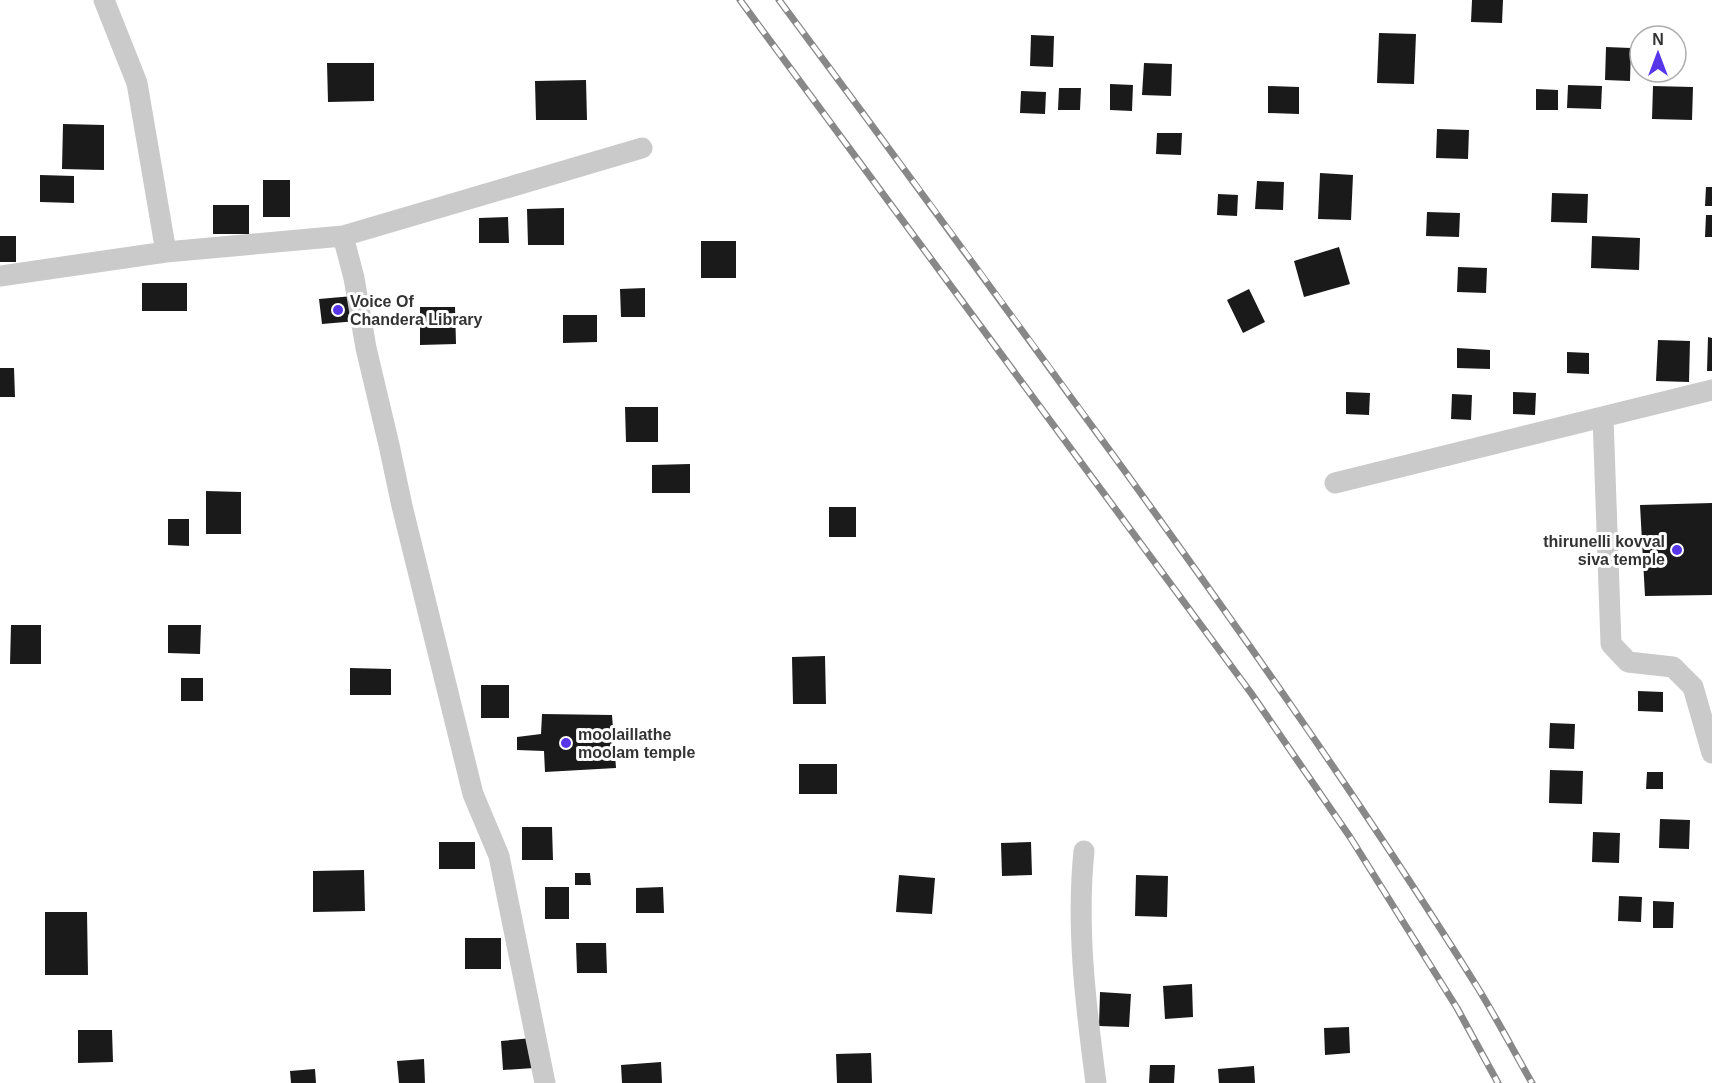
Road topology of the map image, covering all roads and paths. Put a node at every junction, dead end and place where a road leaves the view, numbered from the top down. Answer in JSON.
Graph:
{"nodes":[{"id":1,"x":104,"y":0,"type":"edge"},
{"id":2,"x":642,"y":148,"type":"dead end"},
{"id":3,"x":343,"y":236,"type":"junction"},
{"id":4,"x":166,"y":252,"type":"junction"},
{"id":5,"x":0,"y":276,"type":"edge"},
{"id":6,"x":1712,"y":390,"type":"edge"},
{"id":7,"x":1603,"y":417,"type":"junction"},
{"id":8,"x":1335,"y":483,"type":"dead end"},
{"id":9,"x":1712,"y":753,"type":"edge"},
{"id":10,"x":1084,"y":851,"type":"dead end"},
{"id":11,"x":545,"y":1083,"type":"edge"},
{"id":12,"x":1096,"y":1083,"type":"edge"}],
"edges":[{"from":1,"to":4,"type":"street"},
{"from":2,"to":3,"type":"street"},
{"from":3,"to":4,"type":"street"},
{"from":3,"to":11,"type":"street"},
{"from":4,"to":5,"type":"street"},
{"from":6,"to":7,"type":"street"},
{"from":7,"to":8,"type":"street"},
{"from":7,"to":9,"type":"street"},
{"from":10,"to":12,"type":"street"}]}
